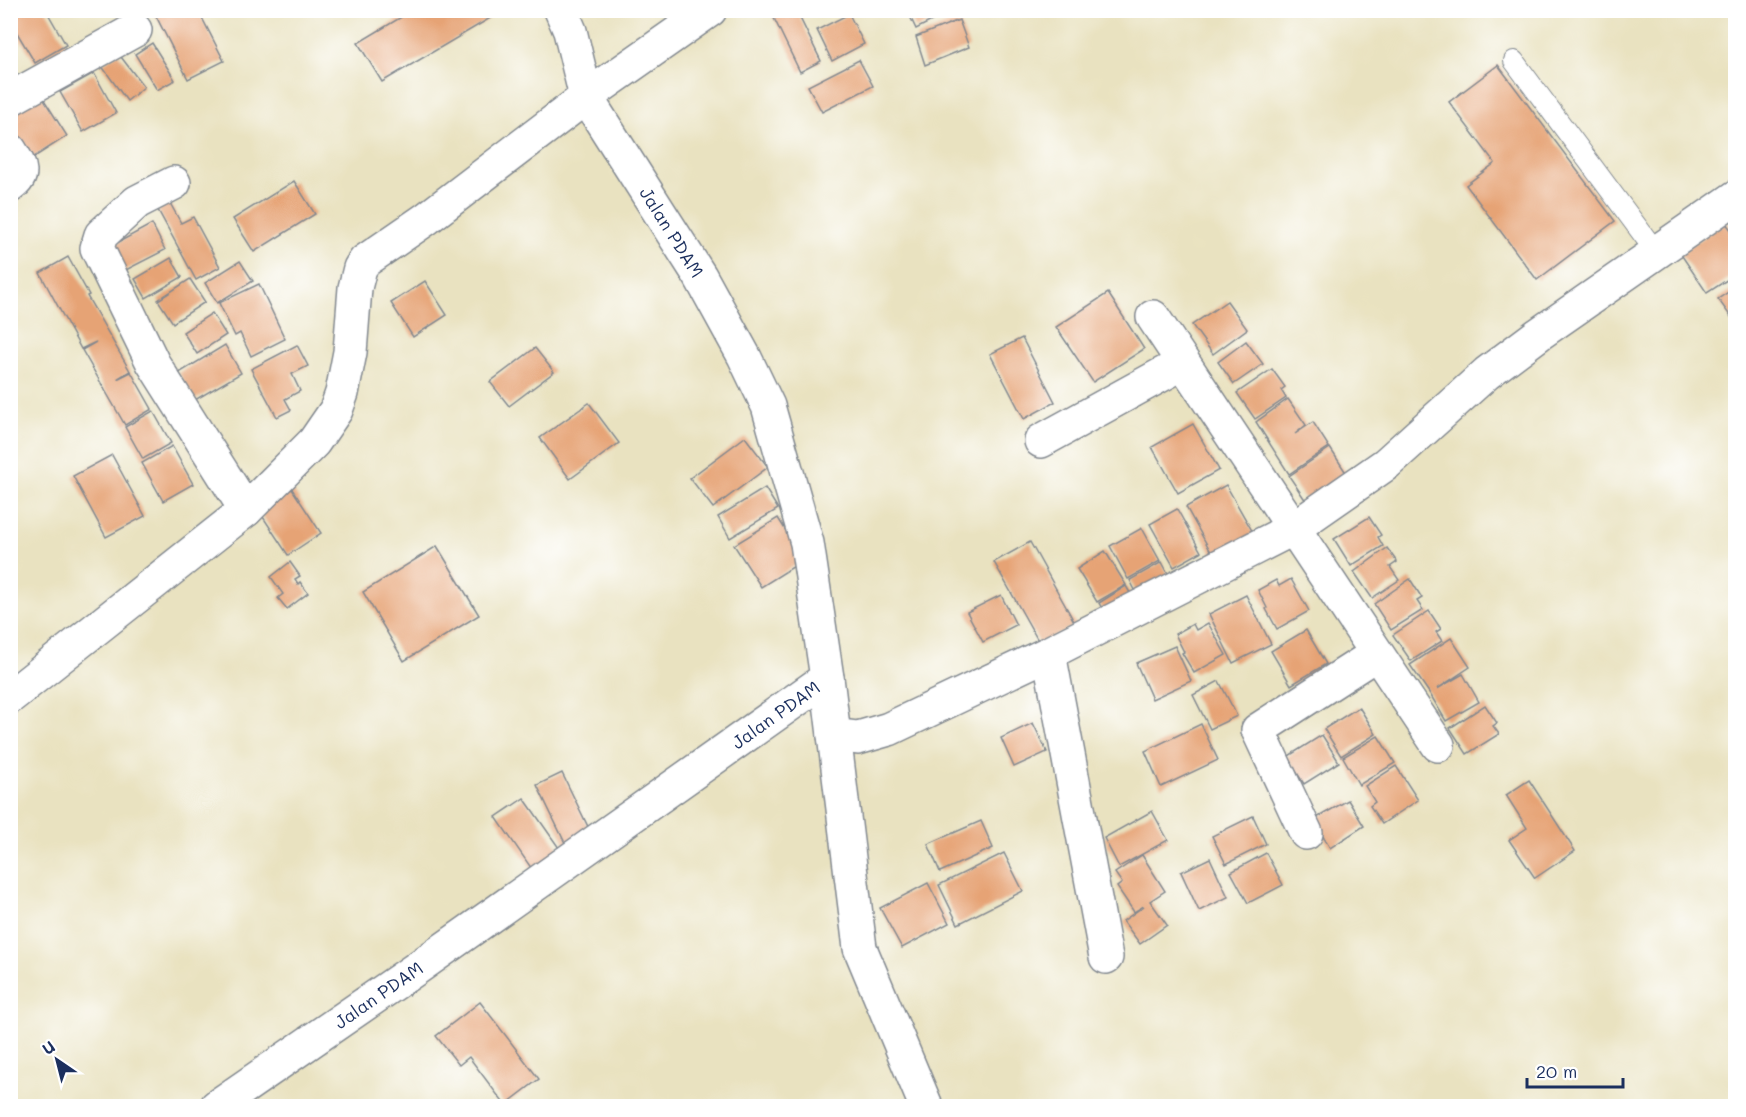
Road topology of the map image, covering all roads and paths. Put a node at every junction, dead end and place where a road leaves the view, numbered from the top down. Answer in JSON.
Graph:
{"nodes":[{"id":1,"x":561,"y":10,"type":"edge"},
{"id":2,"x":710,"y":10,"type":"edge"},
{"id":3,"x":135,"y":30,"type":"dead end"},
{"id":4,"x":1514,"y":61,"type":"dead end"},
{"id":5,"x":599,"y":88,"type":"junction"},
{"id":6,"x":10,"y":99,"type":"edge"},
{"id":7,"x":10,"y":150,"type":"edge"},
{"id":8,"x":174,"y":183,"type":"dead end"},
{"id":9,"x":10,"y":186,"type":"edge"},
{"id":10,"x":1736,"y":197,"type":"edge"},
{"id":11,"x":1656,"y":252,"type":"junction"},
{"id":12,"x":1153,"y":317,"type":"dead end"},
{"id":13,"x":1183,"y":363,"type":"junction"},
{"id":14,"x":1041,"y":441,"type":"dead end"},
{"id":15,"x":246,"y":510,"type":"junction"},
{"id":16,"x":1294,"y":528,"type":"junction"},
{"id":17,"x":1049,"y":653,"type":"junction"},
{"id":18,"x":1376,"y":654,"type":"junction"},
{"id":19,"x":827,"y":678,"type":"junction"},
{"id":20,"x":10,"y":698,"type":"edge"},
{"id":21,"x":834,"y":735,"type":"junction"},
{"id":22,"x":1438,"y":745,"type":"dead end"},
{"id":23,"x":1305,"y":833,"type":"dead end"},
{"id":24,"x":1106,"y":957,"type":"dead end"},
{"id":25,"x":217,"y":1107,"type":"edge"},
{"id":26,"x":926,"y":1107,"type":"edge"}],
"edges":[{"from":1,"to":5,"type":"street","name":"Jalan PDAM"},
{"from":2,"to":5,"type":"street"},
{"from":3,"to":6,"type":"street"},
{"from":4,"to":11,"type":"lane"},
{"from":5,"to":15,"type":"street"},
{"from":5,"to":19,"type":"street","name":"Jalan PDAM"},
{"from":7,"to":9,"type":"street"},
{"from":8,"to":15,"type":"street"},
{"from":10,"to":11,"type":"street"},
{"from":11,"to":16,"type":"street"},
{"from":12,"to":13,"type":"street"},
{"from":13,"to":14,"type":"street"},
{"from":13,"to":16,"type":"street"},
{"from":15,"to":20,"type":"street"},
{"from":16,"to":17,"type":"street"},
{"from":16,"to":18,"type":"street"},
{"from":17,"to":21,"type":"street"},
{"from":17,"to":24,"type":"street"},
{"from":18,"to":22,"type":"street"},
{"from":18,"to":23,"type":"street"},
{"from":19,"to":21,"type":"street"},
{"from":19,"to":25,"type":"street","name":"Jalan PDAM"},
{"from":21,"to":26,"type":"street"}]}
